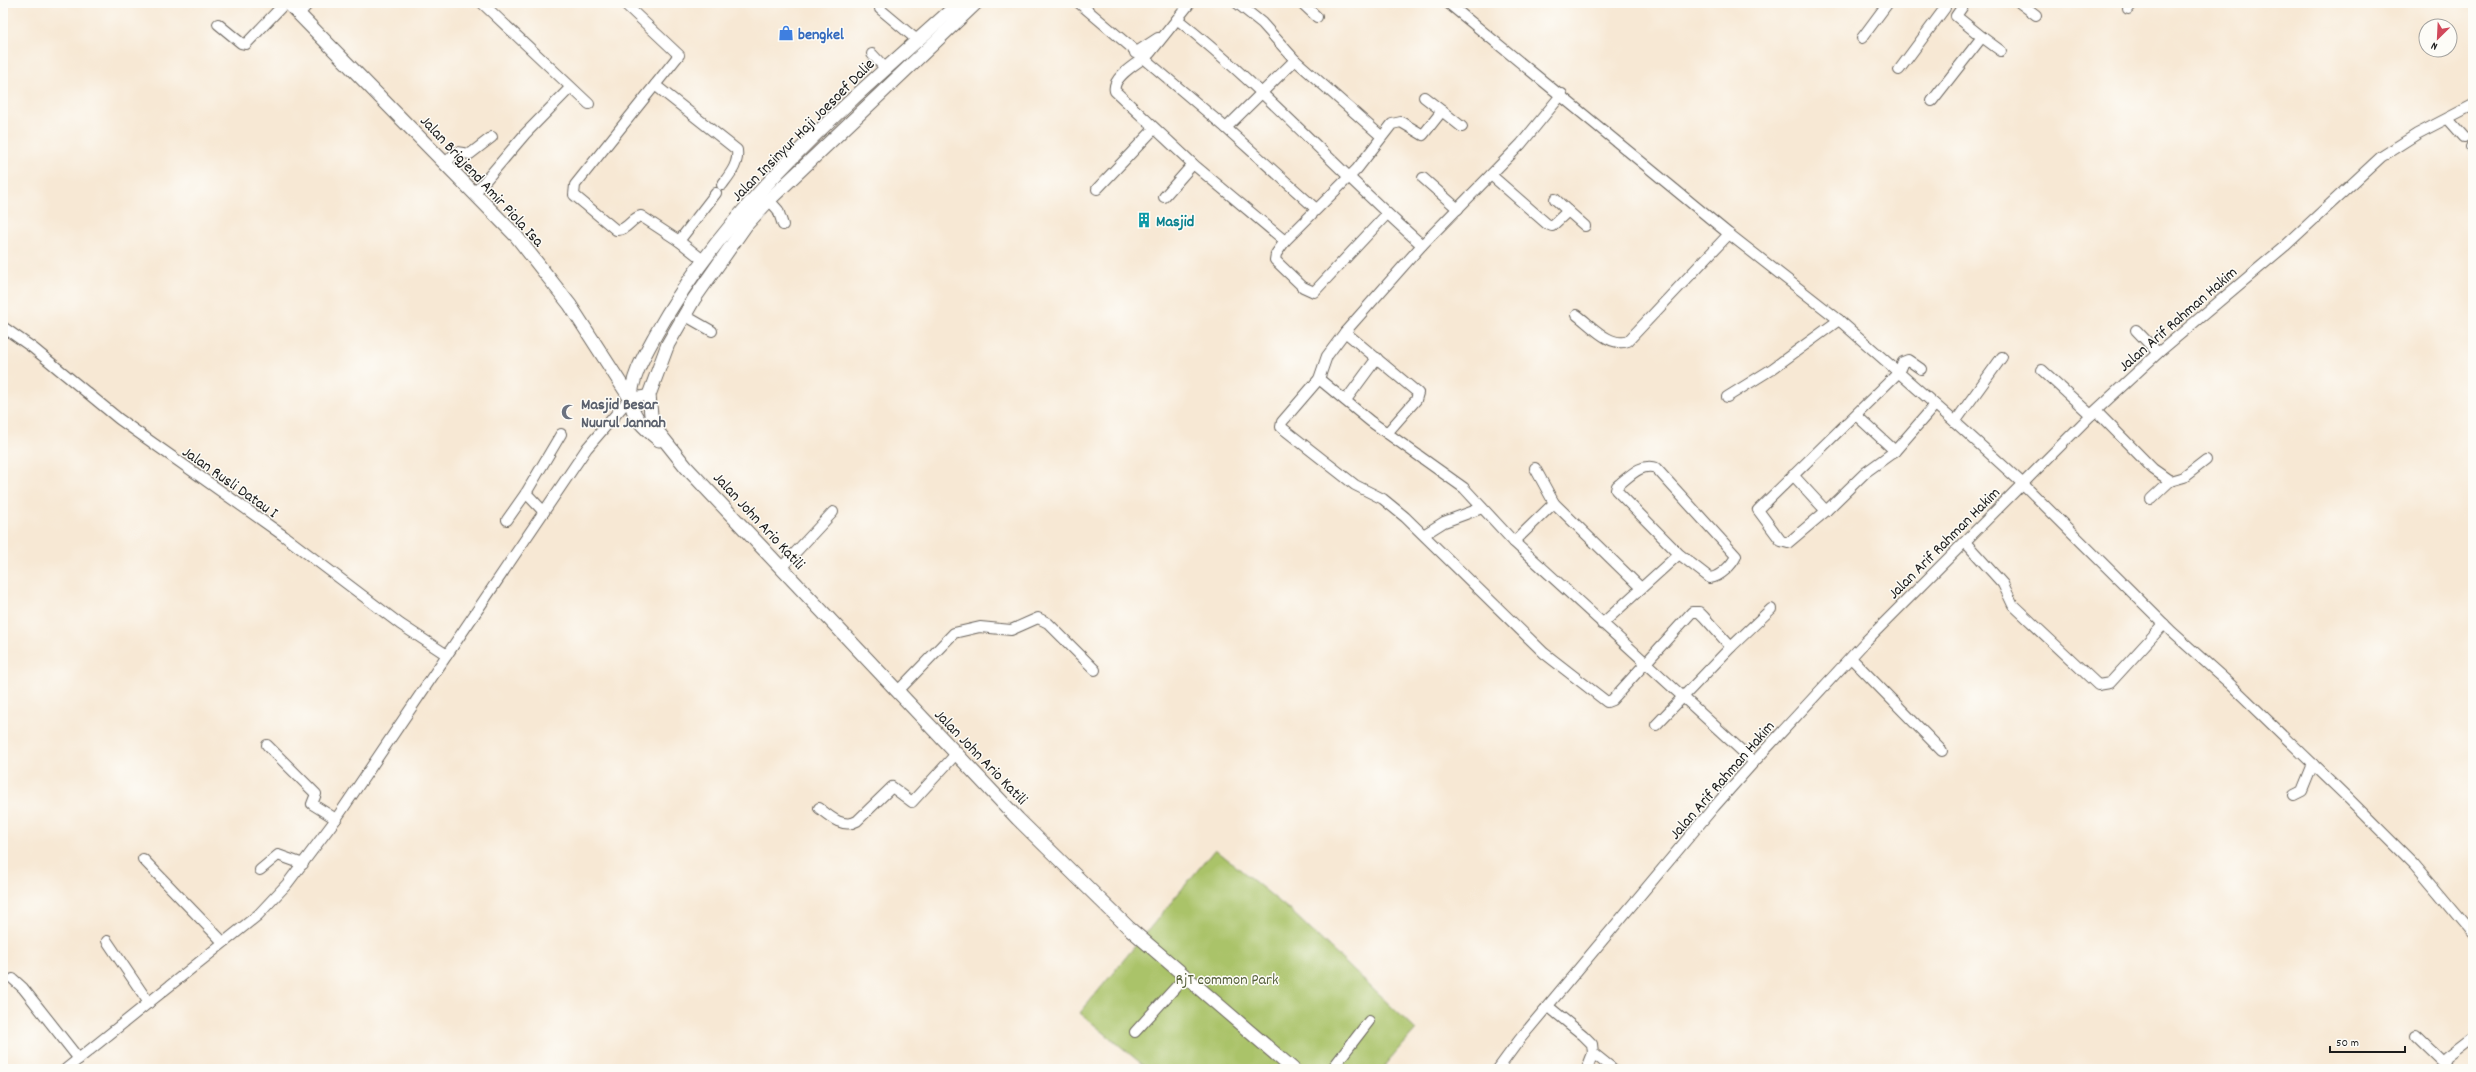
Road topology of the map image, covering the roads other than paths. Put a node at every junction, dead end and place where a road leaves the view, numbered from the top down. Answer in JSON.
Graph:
{"nodes":[{"id":1,"x":287,"y":3,"type":"edge"},
{"id":2,"x":309,"y":3,"type":"edge"},
{"id":3,"x":482,"y":3,"type":"edge"},
{"id":4,"x":624,"y":3,"type":"edge"},
{"id":5,"x":880,"y":3,"type":"edge"},
{"id":6,"x":959,"y":3,"type":"edge"},
{"id":7,"x":976,"y":3,"type":"edge"},
{"id":8,"x":1079,"y":3,"type":"edge"},
{"id":9,"x":1190,"y":3,"type":"edge"},
{"id":10,"x":1237,"y":3,"type":"edge"},
{"id":11,"x":1302,"y":3,"type":"edge"},
{"id":12,"x":1448,"y":3,"type":"edge"},
{"id":13,"x":1888,"y":3,"type":"edge"},
{"id":14,"x":1965,"y":3,"type":"edge"},
{"id":15,"x":2020,"y":3,"type":"edge"},
{"id":16,"x":1942,"y":5,"type":"edge"},
{"id":17,"x":299,"y":14,"type":"junction"},
{"id":18,"x":2036,"y":15,"type":"dead end"},
{"id":19,"x":1956,"y":16,"type":"junction"},
{"id":20,"x":1317,"y":17,"type":"dead end"},
{"id":21,"x":1177,"y":19,"type":"junction"},
{"id":22,"x":218,"y":24,"type":"dead end"},
{"id":23,"x":1982,"y":37,"type":"junction"},
{"id":24,"x":1862,"y":38,"type":"dead end"},
{"id":25,"x":917,"y":40,"type":"junction"},
{"id":26,"x":2001,"y":52,"type":"dead end"},
{"id":27,"x":872,"y":54,"type":"dead end"},
{"id":28,"x":1140,"y":56,"type":"junction"},
{"id":29,"x":1295,"y":60,"type":"junction"},
{"id":30,"x":886,"y":70,"type":"junction"},
{"id":31,"x":1898,"y":70,"type":"dead end"},
{"id":32,"x":656,"y":85,"type":"junction"},
{"id":33,"x":570,"y":88,"type":"junction"},
{"id":34,"x":1262,"y":93,"type":"junction"},
{"id":35,"x":1562,"y":94,"type":"junction"},
{"id":36,"x":1424,"y":98,"type":"dead end"},
{"id":37,"x":1932,"y":101,"type":"dead end"},
{"id":38,"x":589,"y":104,"type":"dead end"},
{"id":39,"x":2473,"y":104,"type":"edge"},
{"id":40,"x":1442,"y":111,"type":"junction"},
{"id":41,"x":2448,"y":119,"type":"junction"},
{"id":42,"x":1462,"y":127,"type":"dead end"},
{"id":43,"x":1226,"y":128,"type":"junction"},
{"id":44,"x":1154,"y":129,"type":"junction"},
{"id":45,"x":1381,"y":136,"type":"junction"},
{"id":46,"x":492,"y":137,"type":"dead end"},
{"id":47,"x":2464,"y":137,"type":"dead end"},
{"id":48,"x":445,"y":164,"type":"junction"},
{"id":49,"x":1193,"y":164,"type":"junction"},
{"id":50,"x":1491,"y":175,"type":"junction"},
{"id":51,"x":1348,"y":176,"type":"junction"},
{"id":52,"x":1423,"y":178,"type":"dead end"},
{"id":53,"x":1097,"y":189,"type":"dead end"},
{"id":54,"x":474,"y":194,"type":"junction"},
{"id":55,"x":1164,"y":197,"type":"dead end"},
{"id":56,"x":1555,"y":199,"type":"dead end"},
{"id":57,"x":769,"y":200,"type":"junction"},
{"id":58,"x":1315,"y":208,"type":"junction"},
{"id":59,"x":1458,"y":209,"type":"junction"},
{"id":60,"x":1568,"y":211,"type":"junction"},
{"id":61,"x":1387,"y":214,"type":"junction"},
{"id":62,"x":783,"y":225,"type":"dead end"},
{"id":63,"x":1585,"y":226,"type":"dead end"},
{"id":64,"x":1729,"y":234,"type":"junction"},
{"id":65,"x":679,"y":240,"type":"junction"},
{"id":66,"x":1285,"y":241,"type":"junction"},
{"id":67,"x":1422,"y":245,"type":"junction"},
{"id":68,"x":703,"y":260,"type":"junction"},
{"id":69,"x":1577,"y":314,"type":"dead end"},
{"id":70,"x":684,"y":315,"type":"junction"},
{"id":71,"x":1839,"y":320,"type":"junction"},
{"id":72,"x":3,"y":327,"type":"edge"},
{"id":73,"x":2136,"y":330,"type":"dead end"},
{"id":74,"x":712,"y":331,"type":"dead end"},
{"id":75,"x":1345,"y":332,"type":"junction"},
{"id":76,"x":2158,"y":353,"type":"junction"},
{"id":77,"x":2002,"y":357,"type":"dead end"},
{"id":78,"x":1377,"y":358,"type":"junction"},
{"id":79,"x":1921,"y":369,"type":"dead end"},
{"id":80,"x":2042,"y":370,"type":"dead end"},
{"id":81,"x":1898,"y":373,"type":"junction"},
{"id":82,"x":1319,"y":378,"type":"junction"},
{"id":83,"x":649,"y":395,"type":"junction"},
{"id":84,"x":1727,"y":397,"type":"dead end"},
{"id":85,"x":631,"y":398,"type":"junction"},
{"id":86,"x":1346,"y":400,"type":"junction"},
{"id":87,"x":1935,"y":405,"type":"junction"},
{"id":88,"x":2093,"y":413,"type":"junction"},
{"id":89,"x":1856,"y":416,"type":"junction"},
{"id":90,"x":1955,"y":422,"type":"junction"},
{"id":91,"x":1387,"y":433,"type":"junction"},
{"id":92,"x":561,"y":434,"type":"dead end"},
{"id":93,"x":667,"y":445,"type":"junction"},
{"id":94,"x":1895,"y":451,"type":"junction"},
{"id":95,"x":2206,"y":460,"type":"dead end"},
{"id":96,"x":1535,"y":468,"type":"dead end"},
{"id":97,"x":1793,"y":475,"type":"junction"},
{"id":98,"x":2170,"y":481,"type":"junction"},
{"id":99,"x":2022,"y":483,"type":"junction"},
{"id":100,"x":526,"y":493,"type":"junction"},
{"id":101,"x":2151,"y":499,"type":"dead end"},
{"id":102,"x":1554,"y":503,"type":"junction"},
{"id":103,"x":1482,"y":508,"type":"junction"},
{"id":104,"x":1826,"y":511,"type":"junction"},
{"id":105,"x":544,"y":512,"type":"junction"},
{"id":106,"x":834,"y":512,"type":"dead end"},
{"id":107,"x":507,"y":520,"type":"dead end"},
{"id":108,"x":1425,"y":534,"type":"junction"},
{"id":109,"x":1514,"y":542,"type":"junction"},
{"id":110,"x":1965,"y":542,"type":"junction"},
{"id":111,"x":1679,"y":554,"type":"junction"},
{"id":112,"x":781,"y":568,"type":"junction"},
{"id":113,"x":1641,"y":588,"type":"junction"},
{"id":114,"x":1771,"y":609,"type":"dead end"},
{"id":115,"x":1602,"y":624,"type":"junction"},
{"id":116,"x":2164,"y":624,"type":"junction"},
{"id":117,"x":1731,"y":647,"type":"junction"},
{"id":118,"x":447,"y":655,"type":"junction"},
{"id":119,"x":1851,"y":658,"type":"junction"},
{"id":120,"x":1646,"y":665,"type":"junction"},
{"id":121,"x":1095,"y":670,"type":"dead end"},
{"id":122,"x":897,"y":692,"type":"junction"},
{"id":123,"x":1683,"y":696,"type":"junction"},
{"id":124,"x":1656,"y":725,"type":"dead end"},
{"id":125,"x":267,"y":745,"type":"dead end"},
{"id":126,"x":1942,"y":751,"type":"dead end"},
{"id":127,"x":956,"y":754,"type":"junction"},
{"id":128,"x":1754,"y":762,"type":"junction"},
{"id":129,"x":2313,"y":764,"type":"junction"},
{"id":130,"x":2294,"y":795,"type":"dead end"},
{"id":131,"x":819,"y":808,"type":"dead end"},
{"id":132,"x":336,"y":819,"type":"junction"},
{"id":133,"x":143,"y":859,"type":"dead end"},
{"id":134,"x":303,"y":864,"type":"junction"},
{"id":135,"x":260,"y":870,"type":"dead end"},
{"id":136,"x":2473,"y":934,"type":"edge"},
{"id":137,"x":106,"y":941,"type":"dead end"},
{"id":138,"x":223,"y":942,"type":"junction"},
{"id":139,"x":1185,"y":977,"type":"junction"},
{"id":140,"x":13,"y":979,"type":"dead end"},
{"id":141,"x":149,"y":1003,"type":"junction"},
{"id":142,"x":1549,"y":1007,"type":"junction"},
{"id":143,"x":1369,"y":1021,"type":"dead end"},
{"id":144,"x":1135,"y":1032,"type":"dead end"},
{"id":145,"x":2416,"y":1036,"type":"dead end"},
{"id":146,"x":2473,"y":1038,"type":"edge"},
{"id":147,"x":1593,"y":1053,"type":"junction"},
{"id":148,"x":79,"y":1059,"type":"junction"},
{"id":149,"x":1588,"y":1066,"type":"dead end"},
{"id":150,"x":2445,"y":1066,"type":"edge"},
{"id":151,"x":66,"y":1069,"type":"edge"},
{"id":152,"x":1293,"y":1069,"type":"edge"},
{"id":153,"x":1332,"y":1069,"type":"edge"},
{"id":154,"x":1498,"y":1069,"type":"edge"},
{"id":155,"x":1613,"y":1069,"type":"edge"}],
"edges":[{"from":1,"to":17,"type":"main road","name":"Jalan Brigjend Amir Piola Isa"},
{"from":1,"to":22,"type":"street"},
{"from":2,"to":17,"type":"street"},
{"from":3,"to":33,"type":"street"},
{"from":4,"to":32,"type":"street"},
{"from":5,"to":25,"type":"street"},
{"from":6,"to":25,"type":"main road","name":"Jalan Insinyur Haji Joesoef Dalie"},
{"from":7,"to":57,"type":"main road","name":"Jalan Insinyur Haji Joesoef Dalie"},
{"from":8,"to":28,"type":"street"},
{"from":9,"to":21,"type":"street"},
{"from":10,"to":29,"type":"street"},
{"from":11,"to":20,"type":"street"},
{"from":12,"to":35,"type":"street"},
{"from":13,"to":24,"type":"street"},
{"from":14,"to":19,"type":"street"},
{"from":15,"to":18,"type":"street"},
{"from":16,"to":19,"type":"street"},
{"from":16,"to":31,"type":"street"},
{"from":17,"to":48,"type":"main road","name":"Jalan Brigjend Amir Piola Isa"},
{"from":19,"to":23,"type":"street"},
{"from":21,"to":28,"type":"street"},
{"from":21,"to":34,"type":"street"},
{"from":23,"to":26,"type":"street"},
{"from":23,"to":37,"type":"street"},
{"from":25,"to":30,"type":"main road","name":"Jalan Insinyur Haji Joesoef Dalie"},
{"from":27,"to":30,"type":"street"},
{"from":28,"to":43,"type":"street"},
{"from":28,"to":44,"type":"street"},
{"from":29,"to":34,"type":"street"},
{"from":29,"to":45,"type":"street"},
{"from":30,"to":68,"type":"main road","name":"Jalan Insinyur Haji Joesoef Dalie"},
{"from":32,"to":65,"type":"street"},
{"from":32,"to":65,"type":"street"},
{"from":33,"to":38,"type":"street"},
{"from":33,"to":54,"type":"street"},
{"from":34,"to":43,"type":"street"},
{"from":34,"to":51,"type":"street"},
{"from":35,"to":50,"type":"street"},
{"from":35,"to":64,"type":"street"},
{"from":36,"to":40,"type":"street"},
{"from":39,"to":41,"type":"street","name":"Jalan Arif Rahman Hakim"},
{"from":40,"to":42,"type":"street"},
{"from":40,"to":45,"type":"street"},
{"from":41,"to":47,"type":"street"},
{"from":41,"to":76,"type":"street","name":"Jalan Arif Rahman Hakim"},
{"from":43,"to":58,"type":"street"},
{"from":44,"to":49,"type":"street"},
{"from":44,"to":53,"type":"street"},
{"from":45,"to":51,"type":"street"},
{"from":46,"to":48,"type":"street"},
{"from":48,"to":54,"type":"main road","name":"Jalan Brigjend Amir Piola Isa"},
{"from":49,"to":55,"type":"street"},
{"from":49,"to":66,"type":"street"},
{"from":50,"to":59,"type":"street"},
{"from":50,"to":60,"type":"street"},
{"from":51,"to":58,"type":"street"},
{"from":51,"to":61,"type":"street"},
{"from":52,"to":59,"type":"street"},
{"from":54,"to":85,"type":"main road","name":"Jalan Brigjend Amir Piola Isa"},
{"from":56,"to":60,"type":"street"},
{"from":57,"to":62,"type":"street"},
{"from":57,"to":70,"type":"main road","name":"Jalan Insinyur Haji Joesoef Dalie"},
{"from":58,"to":66,"type":"street"},
{"from":59,"to":67,"type":"street"},
{"from":60,"to":63,"type":"street"},
{"from":61,"to":66,"type":"street"},
{"from":61,"to":67,"type":"street"},
{"from":64,"to":69,"type":"street"},
{"from":64,"to":71,"type":"street"},
{"from":65,"to":68,"type":"street"},
{"from":67,"to":75,"type":"street"},
{"from":68,"to":85,"type":"main road","name":"Jalan Insinyur Haji Joesoef Dalie"},
{"from":70,"to":74,"type":"street"},
{"from":70,"to":83,"type":"main road","name":"Jalan Insinyur Haji Joesoef Dalie"},
{"from":71,"to":81,"type":"street"},
{"from":71,"to":84,"type":"street"},
{"from":72,"to":118,"type":"street","name":"Jalan Rusli Datau I"},
{"from":73,"to":76,"type":"street"},
{"from":75,"to":78,"type":"street"},
{"from":75,"to":82,"type":"street"},
{"from":76,"to":88,"type":"street","name":"Jalan Arif Rahman Hakim"},
{"from":77,"to":90,"type":"street"},
{"from":78,"to":86,"type":"street"},
{"from":78,"to":91,"type":"street"},
{"from":79,"to":81,"type":"street"},
{"from":80,"to":88,"type":"street"},
{"from":81,"to":87,"type":"street"},
{"from":81,"to":89,"type":"street"},
{"from":82,"to":86,"type":"street"},
{"from":82,"to":108,"type":"street"},
{"from":83,"to":85,"type":"street"},
{"from":83,"to":93,"type":"main road","name":"Jalan John Ario Katili"},
{"from":85,"to":93,"type":"main road","name":"Jalan John Ario Katili"},
{"from":85,"to":105,"type":"street"},
{"from":86,"to":91,"type":"street"},
{"from":87,"to":90,"type":"street"},
{"from":87,"to":94,"type":"street"},
{"from":88,"to":98,"type":"street"},
{"from":88,"to":99,"type":"street","name":"Jalan Arif Rahman Hakim"},
{"from":89,"to":94,"type":"street"},
{"from":89,"to":97,"type":"street"},
{"from":90,"to":99,"type":"street"},
{"from":91,"to":103,"type":"street"},
{"from":92,"to":100,"type":"street"},
{"from":93,"to":112,"type":"main road","name":"Jalan John Ario Katili"},
{"from":94,"to":104,"type":"street"},
{"from":95,"to":98,"type":"street"},
{"from":96,"to":102,"type":"street"},
{"from":97,"to":104,"type":"street"},
{"from":97,"to":104,"type":"street"},
{"from":98,"to":101,"type":"street"},
{"from":99,"to":110,"type":"street","name":"Jalan Arif Rahman Hakim"},
{"from":99,"to":116,"type":"street"},
{"from":100,"to":105,"type":"street"},
{"from":100,"to":107,"type":"street"},
{"from":102,"to":109,"type":"street"},
{"from":102,"to":113,"type":"street"},
{"from":103,"to":108,"type":"street"},
{"from":103,"to":109,"type":"street"},
{"from":105,"to":118,"type":"street"},
{"from":106,"to":112,"type":"street"},
{"from":108,"to":120,"type":"street"},
{"from":109,"to":115,"type":"street"},
{"from":110,"to":116,"type":"street"},
{"from":110,"to":119,"type":"street","name":"Jalan Arif Rahman Hakim"},
{"from":111,"to":111,"type":"street"},
{"from":111,"to":113,"type":"street"},
{"from":112,"to":122,"type":"main road","name":"Jalan John Ario Katili"},
{"from":113,"to":115,"type":"street"},
{"from":114,"to":117,"type":"street"},
{"from":115,"to":120,"type":"street"},
{"from":116,"to":129,"type":"street"},
{"from":117,"to":120,"type":"street"},
{"from":117,"to":123,"type":"street"},
{"from":118,"to":132,"type":"street"},
{"from":119,"to":126,"type":"street"},
{"from":119,"to":128,"type":"street","name":"Jalan Arif Rahman Hakim"},
{"from":120,"to":123,"type":"street"},
{"from":121,"to":122,"type":"street"},
{"from":122,"to":127,"type":"main road","name":"Jalan John Ario Katili"},
{"from":123,"to":124,"type":"street"},
{"from":123,"to":128,"type":"street"},
{"from":125,"to":132,"type":"street"},
{"from":127,"to":131,"type":"street"},
{"from":127,"to":139,"type":"main road","name":"Jalan John Ario Katili"},
{"from":128,"to":142,"type":"street","name":"Jalan Arif Rahman Hakim"},
{"from":129,"to":130,"type":"street"},
{"from":129,"to":136,"type":"street"},
{"from":132,"to":134,"type":"street"},
{"from":133,"to":138,"type":"street"},
{"from":134,"to":135,"type":"street"},
{"from":134,"to":138,"type":"street"},
{"from":137,"to":141,"type":"street"},
{"from":138,"to":141,"type":"street"},
{"from":139,"to":144,"type":"street"},
{"from":139,"to":152,"type":"main road","name":"Jalan John Ario Katili"},
{"from":140,"to":148,"type":"street"},
{"from":141,"to":148,"type":"street"},
{"from":142,"to":147,"type":"street"},
{"from":142,"to":154,"type":"street","name":"Jalan Arif Rahman Hakim"},
{"from":143,"to":153,"type":"street"},
{"from":145,"to":150,"type":"street"},
{"from":146,"to":150,"type":"street"},
{"from":147,"to":149,"type":"street"},
{"from":147,"to":155,"type":"street"},
{"from":148,"to":151,"type":"street"}]}
